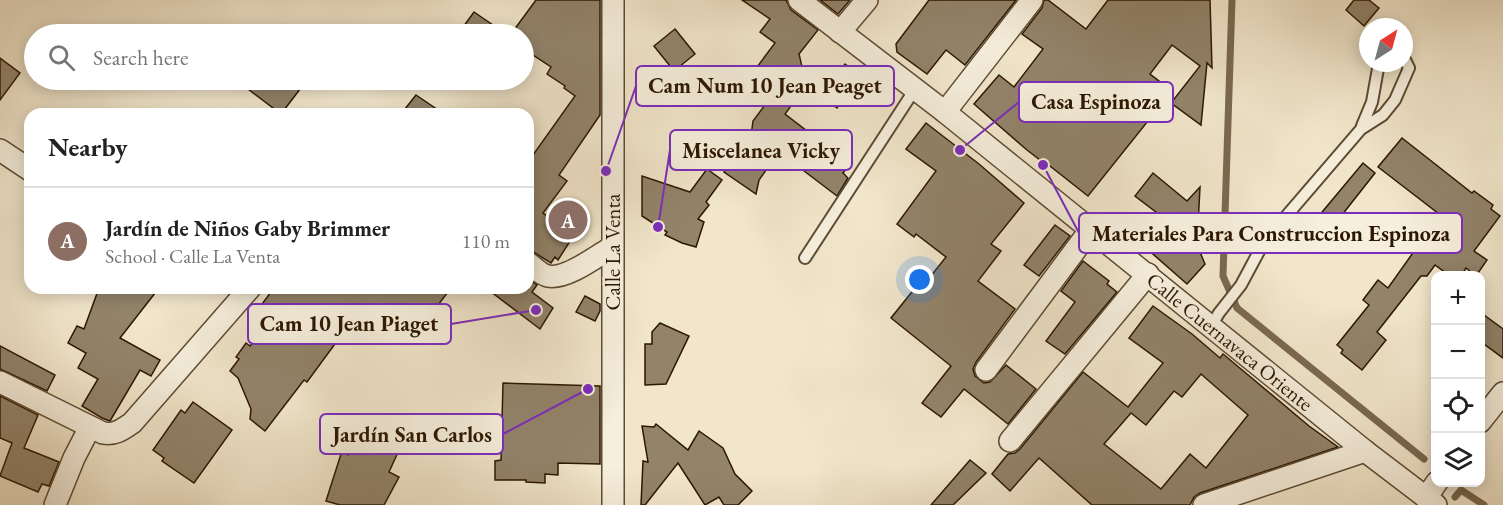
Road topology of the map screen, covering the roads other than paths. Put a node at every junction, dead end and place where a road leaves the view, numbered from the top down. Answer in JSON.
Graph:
{"nodes":[{"id":1,"x":613,"y":0,"type":"edge"},
{"id":2,"x":867,"y":0,"type":"edge"},
{"id":3,"x":1032,"y":0,"type":"edge"},
{"id":4,"x":802,"y":1,"type":"edge"},
{"id":5,"x":840,"y":32,"type":"junction"},
{"id":6,"x":1377,"y":72,"type":"edge"},
{"id":7,"x":1407,"y":72,"type":"edge"},
{"id":8,"x":915,"y":89,"type":"junction"},
{"id":9,"x":945,"y":112,"type":"junction"},
{"id":10,"x":1360,"y":129,"type":"junction"},
{"id":11,"x":0,"y":150,"type":"edge"},
{"id":12,"x":24,"y":166,"type":"edge"},
{"id":13,"x":1092,"y":229,"type":"junction"},
{"id":14,"x":612,"y":247,"type":"junction"},
{"id":15,"x":805,"y":258,"type":"dead end"},
{"id":16,"x":534,"y":267,"type":"edge"},
{"id":17,"x":1148,"y":274,"type":"junction"},
{"id":18,"x":245,"y":294,"type":"edge"},
{"id":19,"x":1217,"y":317,"type":"junction"},
{"id":20,"x":986,"y":370,"type":"dead end"},
{"id":21,"x":0,"y":382,"type":"edge"},
{"id":22,"x":1503,"y":393,"type":"edge"},
{"id":23,"x":1485,"y":416,"type":"edge"},
{"id":24,"x":90,"y":427,"type":"junction"},
{"id":25,"x":1010,"y":441,"type":"dead end"},
{"id":26,"x":1365,"y":451,"type":"junction"},
{"id":27,"x":1433,"y":495,"type":"edge"},
{"id":28,"x":55,"y":505,"type":"edge"},
{"id":29,"x":613,"y":505,"type":"edge"},
{"id":30,"x":1204,"y":505,"type":"edge"}],
"edges":[{"from":1,"to":14,"type":"street","name":"Calle La Venta"},
{"from":2,"to":5,"type":"street"},
{"from":3,"to":9,"type":"street"},
{"from":4,"to":5,"type":"street","name":"Calle Cuernavaca Oriente"},
{"from":5,"to":8,"type":"street","name":"Calle Cuernavaca Oriente"},
{"from":6,"to":10,"type":"lane"},
{"from":7,"to":10,"type":"lane"},
{"from":8,"to":9,"type":"street","name":"Calle Cuernavaca Oriente"},
{"from":8,"to":15,"type":"lane"},
{"from":9,"to":13,"type":"street","name":"Calle Cuernavaca Oriente"},
{"from":10,"to":19,"type":"lane"},
{"from":11,"to":12,"type":"street"},
{"from":13,"to":17,"type":"street","name":"Calle Cuernavaca Oriente"},
{"from":13,"to":20,"type":"street"},
{"from":14,"to":16,"type":"street"},
{"from":14,"to":29,"type":"street","name":"Calle La Venta"},
{"from":17,"to":19,"type":"street","name":"Calle Cuernavaca Oriente"},
{"from":17,"to":25,"type":"street"},
{"from":18,"to":24,"type":"street"},
{"from":19,"to":26,"type":"street","name":"Calle Cuernavaca Oriente"},
{"from":21,"to":24,"type":"street"},
{"from":22,"to":23,"type":"street"},
{"from":24,"to":28,"type":"street"},
{"from":26,"to":27,"type":"street","name":"Calle Cuernavaca Oriente"},
{"from":26,"to":30,"type":"street"}]}
